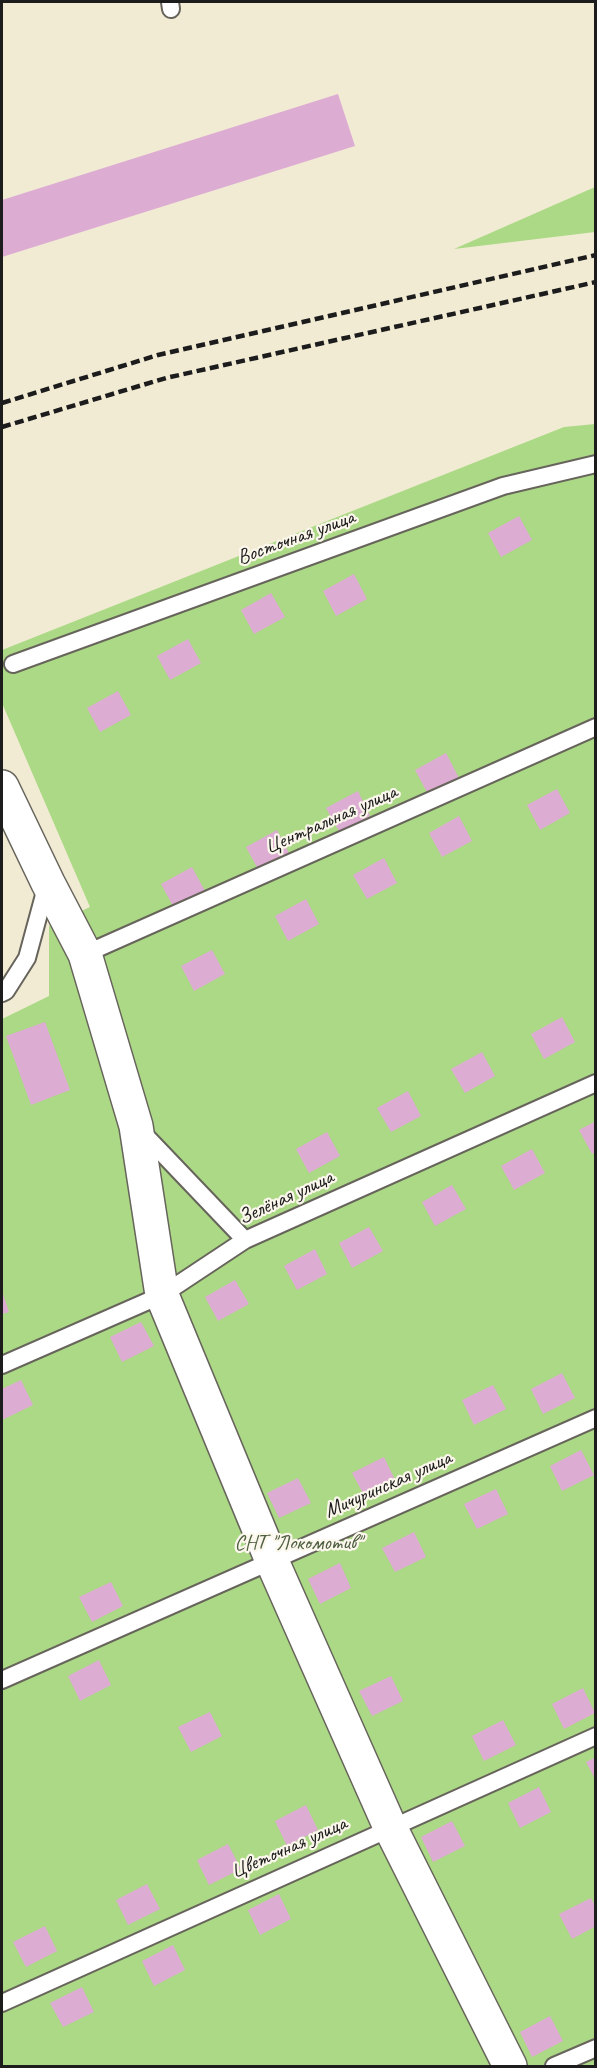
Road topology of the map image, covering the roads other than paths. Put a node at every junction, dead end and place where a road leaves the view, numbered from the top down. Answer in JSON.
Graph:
{"nodes":[{"id":1,"x":596,"y":464,"type":"edge"},
{"id":2,"x":14,"y":664,"type":"dead end"},
{"id":3,"x":596,"y":727,"type":"edge"},
{"id":4,"x":2,"y":787,"type":"edge"},
{"id":5,"x":48,"y":883,"type":"junction"},
{"id":6,"x":85,"y":954,"type":"junction"},
{"id":7,"x":2,"y":993,"type":"edge"},
{"id":8,"x":596,"y":1083,"type":"edge"},
{"id":9,"x":136,"y":1126,"type":"junction"},
{"id":10,"x":245,"y":1240,"type":"junction"},
{"id":11,"x":162,"y":1295,"type":"junction"},
{"id":12,"x":2,"y":1365,"type":"edge"},
{"id":13,"x":596,"y":1418,"type":"edge"},
{"id":14,"x":272,"y":1561,"type":"junction"},
{"id":15,"x":2,"y":1680,"type":"edge"},
{"id":16,"x":596,"y":1736,"type":"edge"},
{"id":17,"x":390,"y":1827,"type":"junction"},
{"id":18,"x":2,"y":2003,"type":"edge"},
{"id":19,"x":596,"y":2048,"type":"edge"},
{"id":20,"x":510,"y":2067,"type":"edge"},
{"id":21,"x":554,"y":2067,"type":"edge"}],
"edges":[{"from":1,"to":2,"type":"lane","name":"Восточная улица"},
{"from":3,"to":6,"type":"lane","name":"Центральная улица"},
{"from":4,"to":5,"type":"street"},
{"from":5,"to":6,"type":"street"},
{"from":5,"to":7,"type":"lane"},
{"from":6,"to":9,"type":"street"},
{"from":8,"to":10,"type":"lane","name":"Зелёная улица"},
{"from":9,"to":10,"type":"lane"},
{"from":9,"to":11,"type":"street"},
{"from":10,"to":11,"type":"lane","name":"Зелёная улица"},
{"from":11,"to":12,"type":"lane","name":"Зелёная улица"},
{"from":11,"to":14,"type":"street"},
{"from":13,"to":14,"type":"lane","name":"Мичуринская улица"},
{"from":14,"to":15,"type":"lane","name":"Мичуринская улица"},
{"from":14,"to":17,"type":"street"},
{"from":16,"to":17,"type":"lane","name":"Цветочная улица"},
{"from":17,"to":18,"type":"lane","name":"Цветочная улица"},
{"from":17,"to":20,"type":"street"},
{"from":19,"to":21,"type":"lane"}]}
